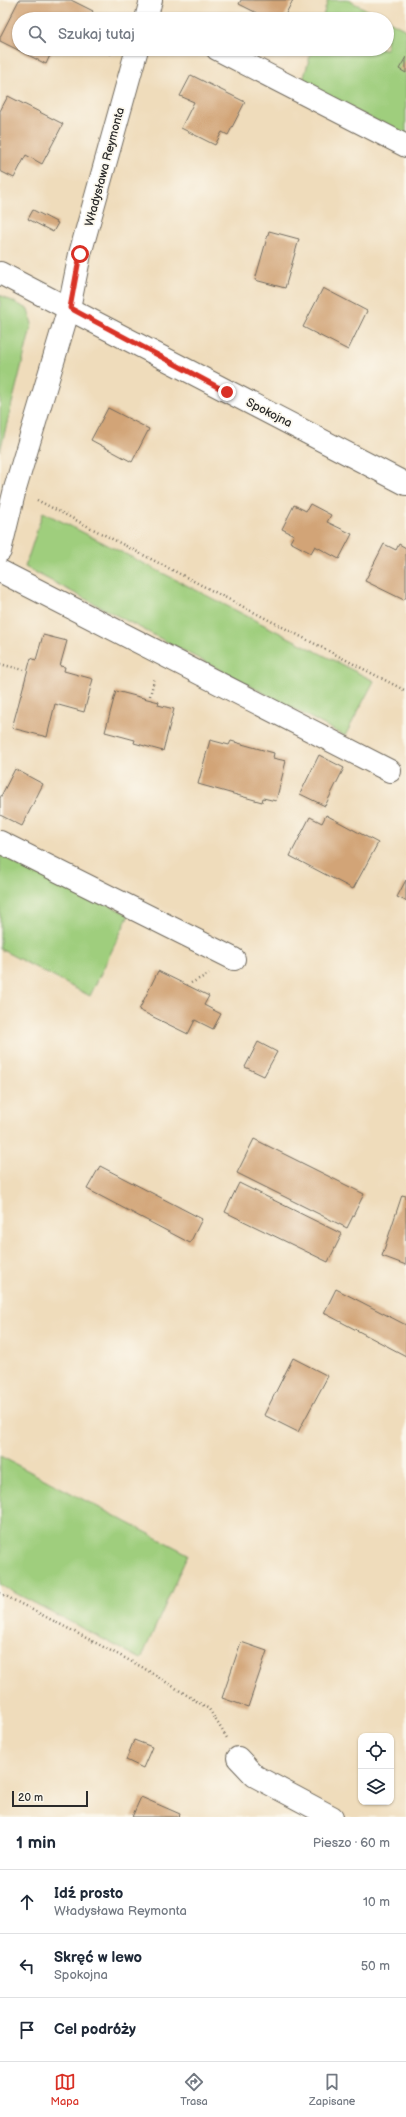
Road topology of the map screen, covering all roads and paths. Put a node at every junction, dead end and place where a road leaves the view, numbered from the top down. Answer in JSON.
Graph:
{"nodes":[{"id":1,"x":135,"y":56,"type":"edge"},
{"id":2,"x":232,"y":56,"type":"edge"},
{"id":3,"x":406,"y":146,"type":"edge"},
{"id":4,"x":0,"y":273,"type":"edge"},
{"id":5,"x":70,"y":308,"type":"junction"},
{"id":6,"x":406,"y":484,"type":"edge"},
{"id":7,"x":15,"y":489,"type":"junction"},
{"id":8,"x":0,"y":551,"type":"edge"},
{"id":9,"x":0,"y":571,"type":"edge"},
{"id":10,"x":0,"y":664,"type":"edge"},
{"id":11,"x":24,"y":670,"type":"dead end"},
{"id":12,"x":406,"y":691,"type":"edge"},
{"id":13,"x":390,"y":771,"type":"dead end"},
{"id":14,"x":0,"y":842,"type":"edge"},
{"id":15,"x":234,"y":959,"type":"dead end"},
{"id":16,"x":0,"y":1593,"type":"edge"},
{"id":17,"x":238,"y":1758,"type":"joint"},
{"id":18,"x":332,"y":1817,"type":"edge"}],
"edges":[{"from":1,"to":5,"type":"street","name":"Władysława Reymonta"},
{"from":2,"to":3,"type":"street"},
{"from":4,"to":5,"type":"street"},
{"from":5,"to":6,"type":"street","name":"Spokojna"},
{"from":5,"to":7,"type":"street","name":"Władysława Reymonta"},
{"from":7,"to":8,"type":"street","name":"Władysława Reymonta"},
{"from":7,"to":12,"type":"path"},
{"from":9,"to":13,"type":"street"},
{"from":10,"to":11,"type":"path"},
{"from":14,"to":15,"type":"street"},
{"from":16,"to":17,"type":"path"},
{"from":17,"to":18,"type":"street"}]}
